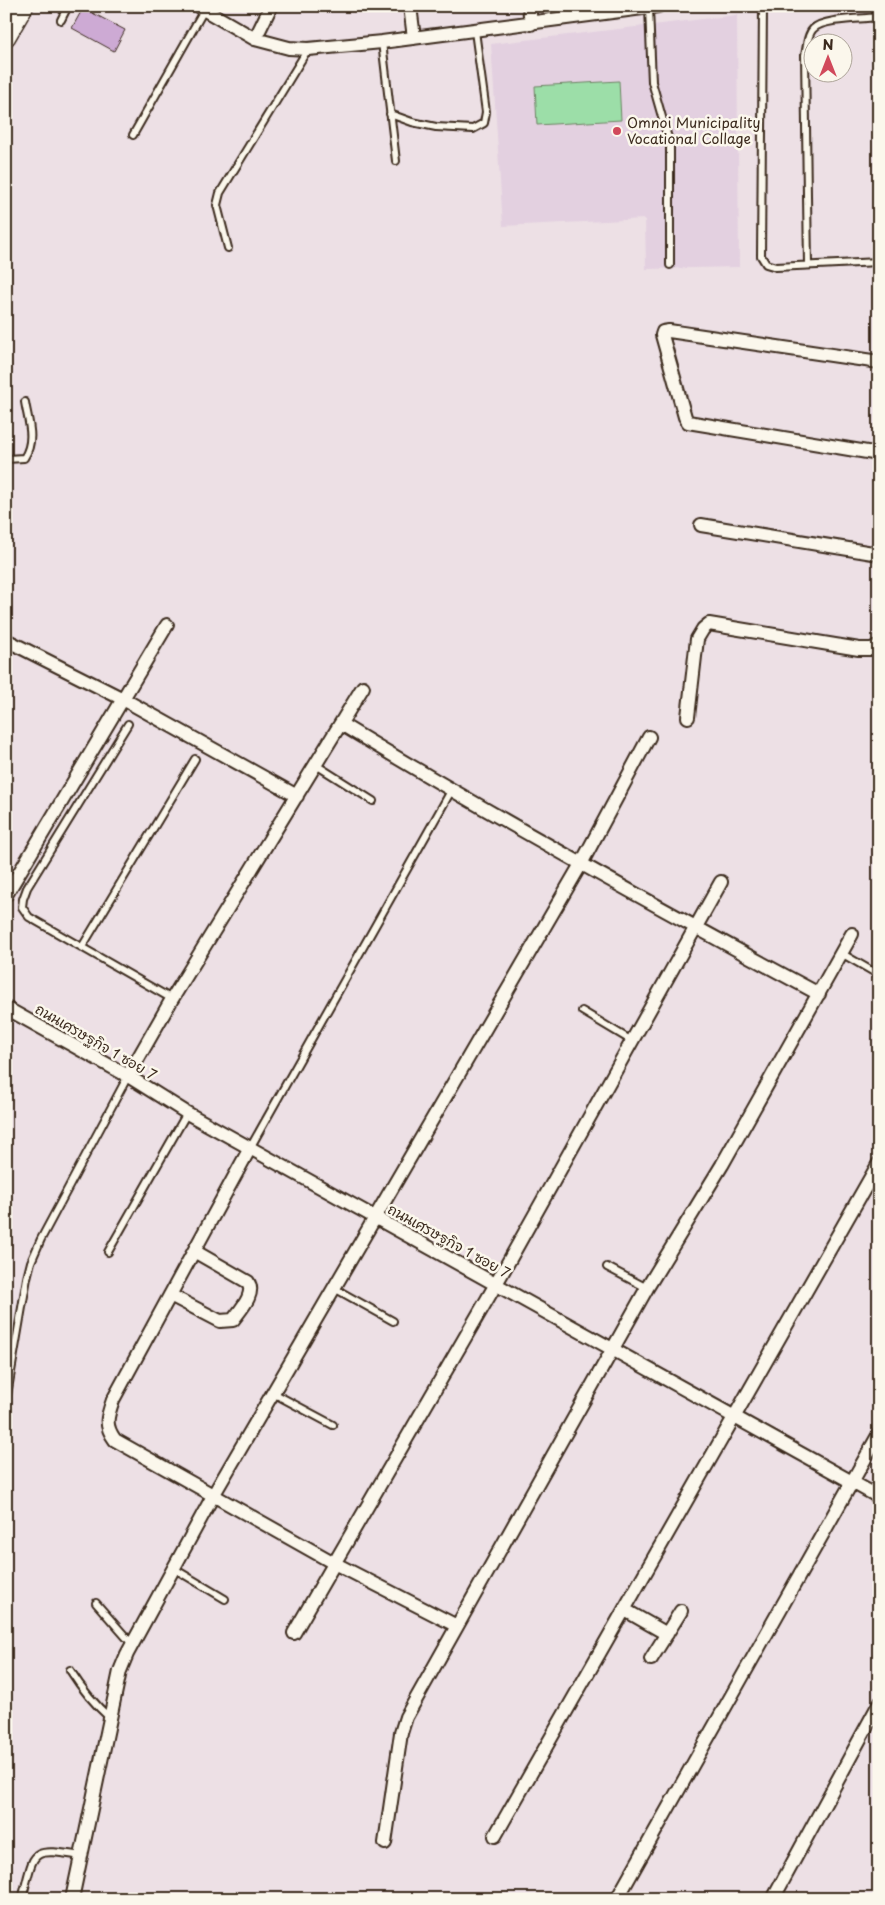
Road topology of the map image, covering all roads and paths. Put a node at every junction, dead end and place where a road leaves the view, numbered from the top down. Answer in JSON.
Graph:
{"nodes":[{"id":1,"x":24,"y":6,"type":"edge"},
{"id":2,"x":68,"y":6,"type":"edge"},
{"id":3,"x":271,"y":6,"type":"edge"},
{"id":4,"x":410,"y":6,"type":"edge"},
{"id":5,"x":529,"y":6,"type":"edge"},
{"id":6,"x":763,"y":6,"type":"edge"},
{"id":7,"x":653,"y":7,"type":"edge"},
{"id":8,"x":201,"y":8,"type":"edge"},
{"id":9,"x":879,"y":17,"type":"edge"},
{"id":10,"x":61,"y":20,"type":"dead end"},
{"id":11,"x":531,"y":24,"type":"junction"},
{"id":12,"x":475,"y":31,"type":"junction"},
{"id":13,"x":6,"y":37,"type":"edge"},
{"id":14,"x":255,"y":38,"type":"junction"},
{"id":15,"x":414,"y":38,"type":"junction"},
{"id":16,"x":382,"y":42,"type":"junction"},
{"id":17,"x":308,"y":49,"type":"junction"},
{"id":18,"x":390,"y":114,"type":"junction"},
{"id":19,"x":133,"y":135,"type":"dead end"},
{"id":20,"x":396,"y":161,"type":"dead end"},
{"id":21,"x":228,"y":248,"type":"dead end"},
{"id":22,"x":879,"y":262,"type":"edge"},
{"id":23,"x":670,"y":265,"type":"dead end"},
{"id":24,"x":808,"y":266,"type":"junction"},
{"id":25,"x":879,"y":362,"type":"edge"},
{"id":26,"x":25,"y":402,"type":"dead end"},
{"id":27,"x":879,"y":454,"type":"edge"},
{"id":28,"x":6,"y":460,"type":"edge"},
{"id":29,"x":700,"y":525,"type":"dead end"},
{"id":30,"x":879,"y":554,"type":"edge"},
{"id":31,"x":167,"y":625,"type":"dead end"},
{"id":32,"x":6,"y":640,"type":"edge"},
{"id":33,"x":879,"y":646,"type":"edge"},
{"id":34,"x":363,"y":687,"type":"dead end"},
{"id":35,"x":122,"y":699,"type":"junction"},
{"id":36,"x":688,"y":717,"type":"dead end"},
{"id":37,"x":128,"y":724,"type":"dead end"},
{"id":38,"x":341,"y":724,"type":"junction"},
{"id":39,"x":649,"y":737,"type":"dead end"},
{"id":40,"x":195,"y":759,"type":"dead end"},
{"id":41,"x":316,"y":765,"type":"junction"},
{"id":42,"x":451,"y":791,"type":"junction"},
{"id":43,"x":297,"y":796,"type":"junction"},
{"id":44,"x":373,"y":801,"type":"dead end"},
{"id":45,"x":581,"y":864,"type":"junction"},
{"id":46,"x":721,"y":882,"type":"dead end"},
{"id":47,"x":6,"y":895,"type":"edge"},
{"id":48,"x":696,"y":928,"type":"junction"},
{"id":49,"x":852,"y":934,"type":"dead end"},
{"id":50,"x":82,"y":947,"type":"junction"},
{"id":51,"x":841,"y":953,"type":"junction"},
{"id":52,"x":879,"y":975,"type":"edge"},
{"id":53,"x":819,"y":994,"type":"junction"},
{"id":54,"x":172,"y":999,"type":"junction"},
{"id":55,"x":6,"y":1008,"type":"edge"},
{"id":56,"x":582,"y":1011,"type":"dead end"},
{"id":57,"x":632,"y":1041,"type":"junction"},
{"id":58,"x":128,"y":1076,"type":"junction"},
{"id":59,"x":187,"y":1113,"type":"junction"},
{"id":60,"x":250,"y":1148,"type":"junction"},
{"id":61,"x":879,"y":1163,"type":"edge"},
{"id":62,"x":375,"y":1218,"type":"junction"},
{"id":63,"x":194,"y":1251,"type":"junction"},
{"id":64,"x":108,"y":1252,"type":"dead end"},
{"id":65,"x":607,"y":1267,"type":"dead end"},
{"id":66,"x":496,"y":1284,"type":"junction"},
{"id":67,"x":334,"y":1288,"type":"junction"},
{"id":68,"x":647,"y":1288,"type":"junction"},
{"id":69,"x":170,"y":1294,"type":"junction"},
{"id":70,"x":393,"y":1321,"type":"dead end"},
{"id":71,"x":612,"y":1350,"type":"junction"},
{"id":72,"x":7,"y":1392,"type":"edge"},
{"id":73,"x":273,"y":1393,"type":"junction"},
{"id":74,"x":6,"y":1401,"type":"edge"},
{"id":75,"x":734,"y":1417,"type":"junction"},
{"id":76,"x":333,"y":1425,"type":"dead end"},
{"id":77,"x":879,"y":1434,"type":"edge"},
{"id":78,"x":851,"y":1481,"type":"junction"},
{"id":79,"x":214,"y":1494,"type":"junction"},
{"id":80,"x":879,"y":1497,"type":"edge"},
{"id":81,"x":334,"y":1562,"type":"junction"},
{"id":82,"x":173,"y":1568,"type":"junction"},
{"id":83,"x":226,"y":1598,"type":"dead end"},
{"id":84,"x":96,"y":1603,"type":"dead end"},
{"id":85,"x":625,"y":1610,"type":"junction"},
{"id":86,"x":681,"y":1611,"type":"dead end"},
{"id":87,"x":457,"y":1626,"type":"junction"},
{"id":88,"x":294,"y":1633,"type":"dead end"},
{"id":89,"x":666,"y":1634,"type":"junction"},
{"id":90,"x":132,"y":1644,"type":"junction"},
{"id":91,"x":651,"y":1659,"type":"dead end"},
{"id":92,"x":70,"y":1670,"type":"dead end"},
{"id":93,"x":879,"y":1704,"type":"edge"},
{"id":94,"x":110,"y":1718,"type":"junction"},
{"id":95,"x":495,"y":1836,"type":"dead end"},
{"id":96,"x":385,"y":1843,"type":"dead end"},
{"id":97,"x":81,"y":1856,"type":"junction"},
{"id":98,"x":618,"y":1898,"type":"edge"},
{"id":99,"x":22,"y":1899,"type":"edge"},
{"id":100,"x":72,"y":1899,"type":"edge"},
{"id":101,"x":773,"y":1899,"type":"edge"}],
"edges":[{"from":1,"to":13,"type":"main road"},
{"from":2,"to":10,"type":"lane"},
{"from":3,"to":14,"type":"street"},
{"from":4,"to":15,"type":"street"},
{"from":5,"to":11,"type":"street"},
{"from":6,"to":24,"type":"lane"},
{"from":7,"to":11,"type":"street"},
{"from":7,"to":23,"type":"lane"},
{"from":8,"to":14,"type":"street"},
{"from":8,"to":19,"type":"lane"},
{"from":9,"to":24,"type":"lane"},
{"from":11,"to":12,"type":"street"},
{"from":12,"to":15,"type":"street"},
{"from":12,"to":18,"type":"lane"},
{"from":14,"to":17,"type":"street"},
{"from":15,"to":16,"type":"street"},
{"from":16,"to":17,"type":"street"},
{"from":16,"to":18,"type":"lane"},
{"from":17,"to":21,"type":"lane"},
{"from":18,"to":20,"type":"lane"},
{"from":22,"to":24,"type":"lane"},
{"from":25,"to":27,"type":"street"},
{"from":26,"to":28,"type":"lane"},
{"from":29,"to":30,"type":"street"},
{"from":31,"to":35,"type":"street"},
{"from":32,"to":35,"type":"street"},
{"from":33,"to":36,"type":"street"},
{"from":34,"to":38,"type":"street"},
{"from":35,"to":43,"type":"street"},
{"from":35,"to":47,"type":"street"},
{"from":37,"to":50,"type":"lane"},
{"from":38,"to":41,"type":"street"},
{"from":38,"to":42,"type":"street"},
{"from":39,"to":45,"type":"street"},
{"from":40,"to":50,"type":"lane"},
{"from":41,"to":43,"type":"street"},
{"from":41,"to":44,"type":"lane"},
{"from":42,"to":45,"type":"street"},
{"from":42,"to":60,"type":"lane"},
{"from":43,"to":54,"type":"street"},
{"from":45,"to":48,"type":"street"},
{"from":45,"to":62,"type":"street"},
{"from":46,"to":48,"type":"street"},
{"from":48,"to":53,"type":"street"},
{"from":48,"to":57,"type":"street"},
{"from":49,"to":51,"type":"street"},
{"from":50,"to":54,"type":"lane"},
{"from":51,"to":52,"type":"lane"},
{"from":51,"to":53,"type":"street"},
{"from":53,"to":68,"type":"street"},
{"from":54,"to":58,"type":"street"},
{"from":55,"to":58,"type":"street","name":"ถนนเศรษฐกิจ 1 ซอย 7"},
{"from":56,"to":57,"type":"lane"},
{"from":57,"to":66,"type":"street"},
{"from":58,"to":59,"type":"street","name":"ถนนเศรษฐกิจ 1 ซอย 7"},
{"from":58,"to":72,"type":"lane"},
{"from":59,"to":60,"type":"street","name":"ถนนเศรษฐกิจ 1 ซอย 7"},
{"from":59,"to":64,"type":"lane"},
{"from":60,"to":62,"type":"street","name":"ถนนเศรษฐกิจ 1 ซอย 7"},
{"from":60,"to":63,"type":"street"},
{"from":61,"to":75,"type":"street"},
{"from":62,"to":66,"type":"street","name":"ถนนเศรษฐกิจ 1 ซอย 7"},
{"from":62,"to":67,"type":"street"},
{"from":63,"to":69,"type":"street"},
{"from":63,"to":69,"type":"street"},
{"from":65,"to":68,"type":"lane"},
{"from":66,"to":71,"type":"street","name":"ถนนเศรษฐกิจ 1 ซอย 7"},
{"from":66,"to":81,"type":"street"},
{"from":67,"to":70,"type":"lane"},
{"from":67,"to":73,"type":"street"},
{"from":68,"to":71,"type":"street"},
{"from":69,"to":79,"type":"street"},
{"from":71,"to":75,"type":"street","name":"ถนนเศรษฐกิจ 1 ซอย 7"},
{"from":71,"to":87,"type":"street"},
{"from":72,"to":74,"type":"lane"},
{"from":73,"to":76,"type":"lane"},
{"from":73,"to":79,"type":"street"},
{"from":75,"to":78,"type":"street","name":"ถนนเศรษฐกิจ 1 ซอย 7"},
{"from":75,"to":85,"type":"street"},
{"from":77,"to":78,"type":"street"},
{"from":78,"to":80,"type":"street","name":"ถนนเศรษฐกิจ 1 ซอย 7"},
{"from":78,"to":98,"type":"street"},
{"from":79,"to":81,"type":"street"},
{"from":79,"to":82,"type":"street"},
{"from":81,"to":87,"type":"street"},
{"from":81,"to":88,"type":"street"},
{"from":82,"to":83,"type":"lane"},
{"from":82,"to":90,"type":"street"},
{"from":84,"to":90,"type":"lane"},
{"from":85,"to":89,"type":"street"},
{"from":85,"to":95,"type":"street"},
{"from":86,"to":89,"type":"street"},
{"from":87,"to":96,"type":"street"},
{"from":89,"to":91,"type":"street"},
{"from":90,"to":94,"type":"street"},
{"from":92,"to":94,"type":"lane"},
{"from":93,"to":101,"type":"street"},
{"from":94,"to":97,"type":"street"},
{"from":97,"to":99,"type":"lane"},
{"from":97,"to":100,"type":"street"}]}
